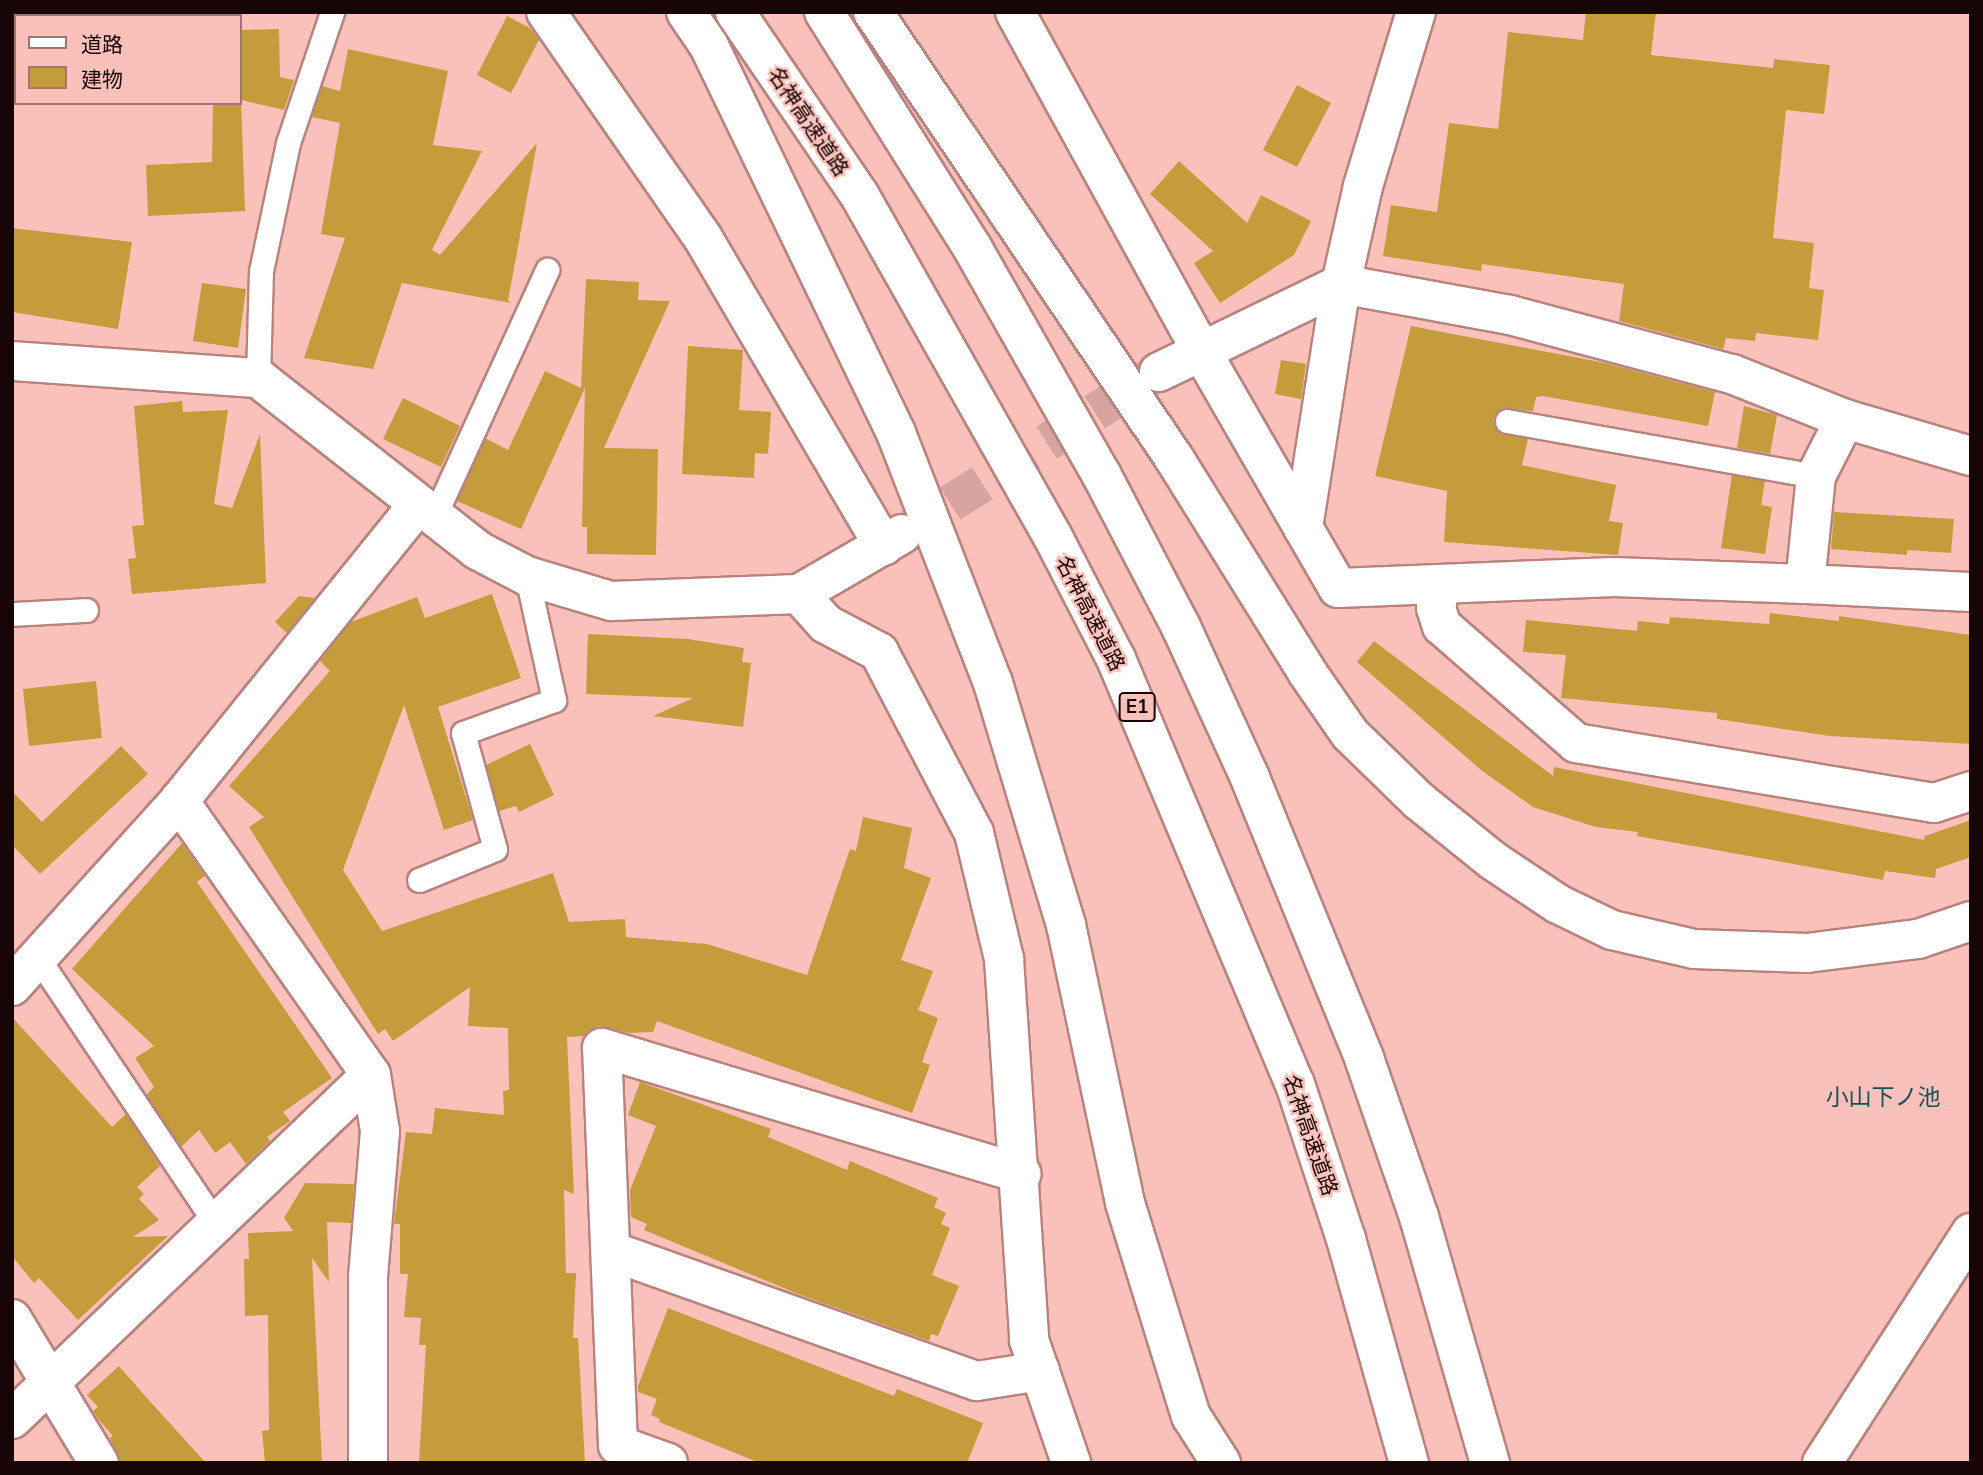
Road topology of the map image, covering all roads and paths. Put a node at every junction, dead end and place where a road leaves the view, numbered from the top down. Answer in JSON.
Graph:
{"nodes":[{"id":1,"x":332,"y":12,"type":"edge"},
{"id":2,"x":546,"y":12,"type":"edge"},
{"id":3,"x":686,"y":12,"type":"edge"},
{"id":4,"x":735,"y":12,"type":"edge"},
{"id":5,"x":824,"y":12,"type":"edge"},
{"id":6,"x":873,"y":12,"type":"edge"},
{"id":7,"x":1015,"y":12,"type":"edge"},
{"id":8,"x":1416,"y":12,"type":"edge"},
{"id":9,"x":547,"y":270,"type":"dead end"},
{"id":10,"x":1341,"y":284,"type":"junction"},
{"id":11,"x":1200,"y":349,"type":"junction"},
{"id":12,"x":12,"y":361,"type":"edge"},
{"id":13,"x":1159,"y":372,"type":"tunnel mouth"},
{"id":14,"x":258,"y":378,"type":"junction"},
{"id":15,"x":1845,"y":419,"type":"junction"},
{"id":16,"x":1507,"y":421,"type":"dead end"},
{"id":17,"x":1971,"y":456,"type":"edge"},
{"id":18,"x":1816,"y":477,"type":"junction"},
{"id":19,"x":425,"y":511,"type":"junction"},
{"id":20,"x":1303,"y":528,"type":"junction"},
{"id":21,"x":527,"y":576,"type":"junction"},
{"id":22,"x":1440,"y":584,"type":"junction"},
{"id":23,"x":1805,"y":584,"type":"junction"},
{"id":24,"x":1971,"y":592,"type":"edge"},
{"id":25,"x":799,"y":594,"type":"junction"},
{"id":26,"x":86,"y":610,"type":"dead end"},
{"id":27,"x":12,"y":614,"type":"edge"},
{"id":28,"x":1971,"y":791,"type":"edge"},
{"id":29,"x":179,"y":801,"type":"junction"},
{"id":30,"x":419,"y":880,"type":"dead end"},
{"id":31,"x":1971,"y":921,"type":"edge"},
{"id":32,"x":38,"y":958,"type":"junction"},
{"id":33,"x":12,"y":986,"type":"edge"},
{"id":34,"x":371,"y":1074,"type":"junction"},
{"id":35,"x":1022,"y":1174,"type":"junction"},
{"id":36,"x":215,"y":1222,"type":"junction"},
{"id":37,"x":1971,"y":1233,"type":"edge"},
{"id":38,"x":611,"y":1251,"type":"junction"},
{"id":39,"x":12,"y":1320,"type":"edge"},
{"id":40,"x":1040,"y":1371,"type":"junction"},
{"id":41,"x":52,"y":1380,"type":"junction"},
{"id":42,"x":12,"y":1419,"type":"edge"},
{"id":43,"x":617,"y":1454,"type":"edge"},
{"id":44,"x":99,"y":1463,"type":"edge"},
{"id":45,"x":368,"y":1463,"type":"edge"},
{"id":46,"x":668,"y":1463,"type":"edge"},
{"id":47,"x":1071,"y":1463,"type":"edge"},
{"id":48,"x":1221,"y":1463,"type":"edge"},
{"id":49,"x":1409,"y":1463,"type":"edge"},
{"id":50,"x":1490,"y":1463,"type":"edge"},
{"id":51,"x":1822,"y":1463,"type":"edge"}],
"edges":[{"from":1,"to":14,"type":"lane"},
{"from":2,"to":25,"type":"main road"},
{"from":3,"to":48,"type":"main road"},
{"from":4,"to":49,"type":"main road","name":"名神高速道路","number":"E1"},
{"from":5,"to":50,"type":"main road"},
{"from":6,"to":31,"type":"main road"},
{"from":7,"to":11,"type":"main road"},
{"from":8,"to":10,"type":"main road"},
{"from":9,"to":19,"type":"lane"},
{"from":10,"to":11,"type":"main road"},
{"from":10,"to":15,"type":"main road"},
{"from":10,"to":20,"type":"main road"},
{"from":11,"to":13,"type":"main road"},
{"from":11,"to":20,"type":"main road"},
{"from":12,"to":14,"type":"main road"},
{"from":14,"to":19,"type":"main road"},
{"from":15,"to":17,"type":"main road"},
{"from":15,"to":18,"type":"main road"},
{"from":16,"to":18,"type":"lane"},
{"from":18,"to":23,"type":"main road"},
{"from":19,"to":21,"type":"main road"},
{"from":19,"to":29,"type":"main road"},
{"from":20,"to":22,"type":"main road"},
{"from":21,"to":25,"type":"main road"},
{"from":21,"to":30,"type":"lane"},
{"from":22,"to":23,"type":"main road"},
{"from":22,"to":28,"type":"main road"},
{"from":23,"to":24,"type":"main road"},
{"from":25,"to":35,"type":"main road"},
{"from":26,"to":27,"type":"lane"},
{"from":29,"to":32,"type":"main road"},
{"from":29,"to":34,"type":"main road"},
{"from":32,"to":33,"type":"main road"},
{"from":32,"to":36,"type":"lane"},
{"from":34,"to":36,"type":"main road"},
{"from":34,"to":45,"type":"main road"},
{"from":35,"to":38,"type":"main road"},
{"from":35,"to":40,"type":"main road"},
{"from":36,"to":41,"type":"main road"},
{"from":37,"to":51,"type":"main road"},
{"from":38,"to":40,"type":"main road"},
{"from":38,"to":43,"type":"main road"},
{"from":39,"to":41,"type":"main road"},
{"from":40,"to":47,"type":"main road"},
{"from":41,"to":42,"type":"main road"},
{"from":41,"to":44,"type":"main road"},
{"from":43,"to":46,"type":"main road"}]}
